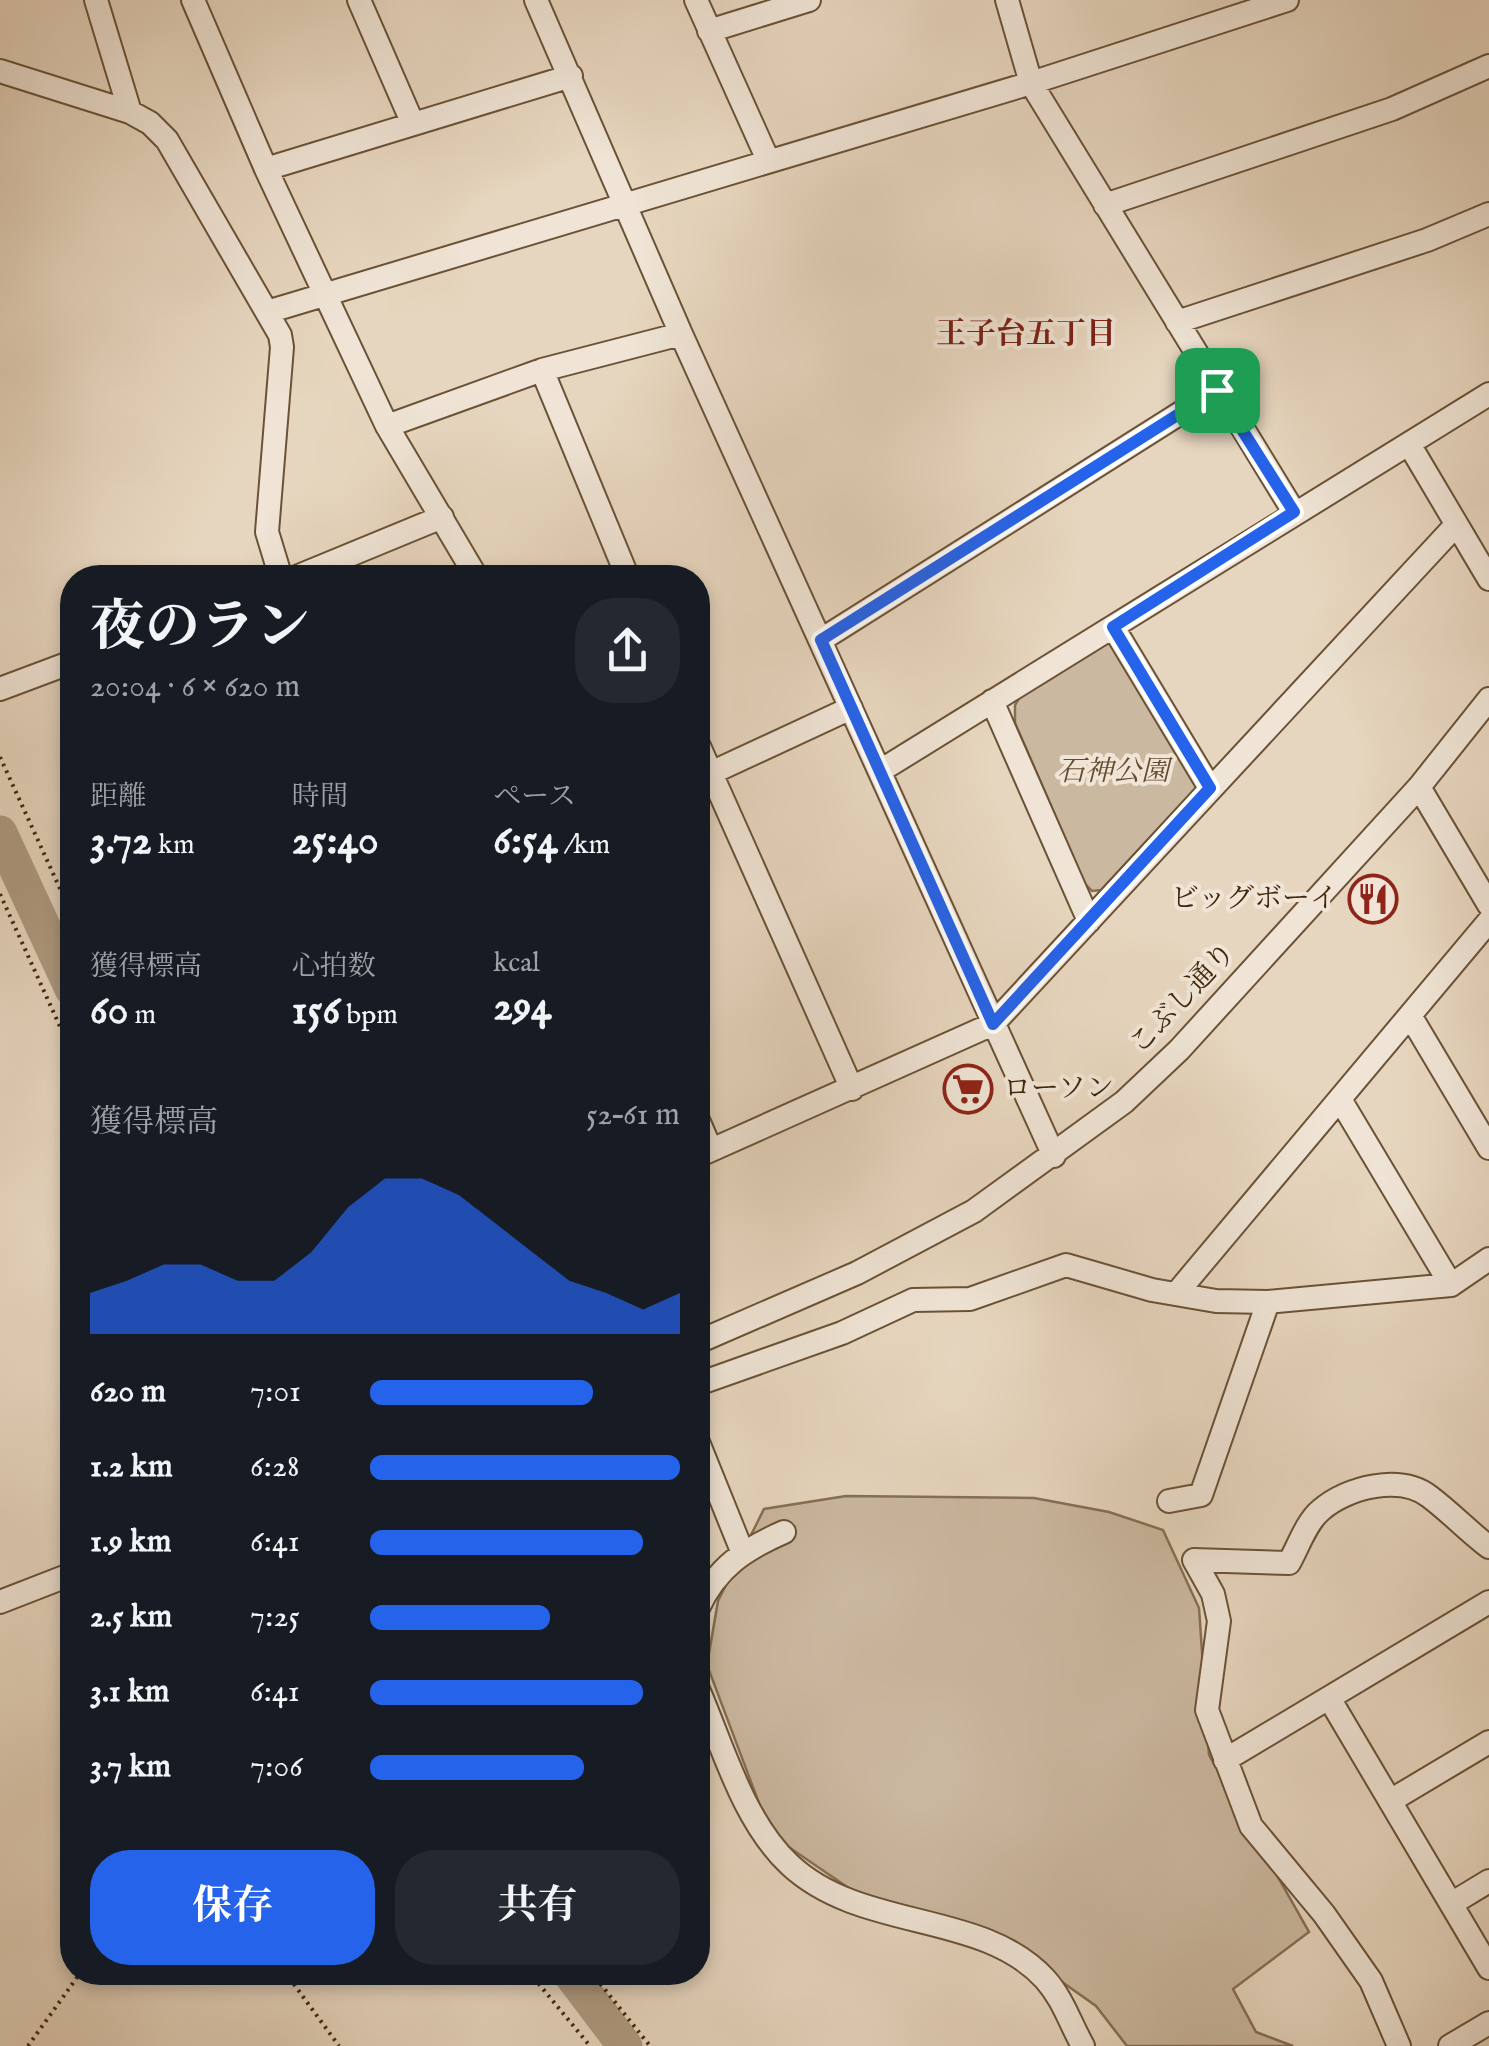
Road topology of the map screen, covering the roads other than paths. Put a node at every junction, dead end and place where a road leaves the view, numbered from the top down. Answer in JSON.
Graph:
{"nodes":[{"id":1,"x":96,"y":0,"type":"edge"},
{"id":2,"x":193,"y":0,"type":"edge"},
{"id":3,"x":359,"y":0,"type":"edge"},
{"id":4,"x":536,"y":0,"type":"edge"},
{"id":5,"x":696,"y":0,"type":"edge"},
{"id":6,"x":809,"y":0,"type":"edge"},
{"id":7,"x":1006,"y":0,"type":"edge"},
{"id":8,"x":1287,"y":0,"type":"edge"},
{"id":9,"x":709,"y":31,"type":"junction"},
{"id":10,"x":1489,"y":66,"type":"edge"},
{"id":11,"x":0,"y":72,"type":"edge"},
{"id":12,"x":572,"y":76,"type":"junction"},
{"id":13,"x":1031,"y":84,"type":"junction"},
{"id":14,"x":130,"y":112,"type":"junction"},
{"id":15,"x":413,"y":124,"type":"junction"},
{"id":16,"x":768,"y":160,"type":"junction"},
{"id":17,"x":266,"y":170,"type":"junction"},
{"id":18,"x":625,"y":204,"type":"junction"},
{"id":19,"x":1105,"y":205,"type":"junction"},
{"id":20,"x":1489,"y":214,"type":"edge"},
{"id":21,"x":325,"y":294,"type":"junction"},
{"id":22,"x":268,"y":312,"type":"junction"},
{"id":23,"x":1177,"y":322,"type":"junction"},
{"id":24,"x":681,"y":334,"type":"junction"},
{"id":25,"x":542,"y":370,"type":"junction"},
{"id":26,"x":1217,"y":390,"type":"junction"},
{"id":27,"x":1489,"y":394,"type":"edge"},
{"id":28,"x":386,"y":426,"type":"junction"},
{"id":29,"x":1409,"y":444,"type":"junction"},
{"id":30,"x":1294,"y":512,"type":"junction"},
{"id":31,"x":442,"y":517,"type":"junction"},
{"id":32,"x":1456,"y":524,"type":"junction"},
{"id":33,"x":277,"y":565,"type":"edge"},
{"id":34,"x":328,"y":565,"type":"edge"},
{"id":35,"x":470,"y":565,"type":"edge"},
{"id":36,"x":623,"y":565,"type":"edge"},
{"id":37,"x":1489,"y":579,"type":"edge"},
{"id":38,"x":1113,"y":627,"type":"junction"},
{"id":39,"x":821,"y":640,"type":"junction"},
{"id":40,"x":60,"y":666,"type":"edge"},
{"id":41,"x":0,"y":689,"type":"edge"},
{"id":42,"x":1489,"y":699,"type":"edge"},
{"id":43,"x":992,"y":701,"type":"junction"},
{"id":44,"x":850,"y":708,"type":"junction"},
{"id":45,"x":880,"y":771,"type":"junction"},
{"id":46,"x":710,"y":773,"type":"edge"},
{"id":47,"x":1418,"y":787,"type":"junction"},
{"id":48,"x":1210,"y":788,"type":"junction"},
{"id":49,"x":710,"y":789,"type":"edge"},
{"id":50,"x":1489,"y":905,"type":"edge"},
{"id":51,"x":1089,"y":921,"type":"junction"},
{"id":52,"x":1489,"y":921,"type":"edge"},
{"id":53,"x":1411,"y":1017,"type":"junction"},
{"id":54,"x":993,"y":1024,"type":"junction"},
{"id":55,"x":852,"y":1089,"type":"junction"},
{"id":56,"x":1341,"y":1101,"type":"junction"},
{"id":57,"x":1489,"y":1148,"type":"edge"},
{"id":58,"x":710,"y":1150,"type":"edge"},
{"id":59,"x":1054,"y":1156,"type":"junction"},
{"id":60,"x":1489,"y":1259,"type":"edge"},
{"id":61,"x":1451,"y":1285,"type":"junction"},
{"id":62,"x":1176,"y":1294,"type":"junction"},
{"id":63,"x":1268,"y":1302,"type":"junction"},
{"id":64,"x":710,"y":1337,"type":"edge"},
{"id":65,"x":710,"y":1380,"type":"edge"},
{"id":66,"x":710,"y":1472,"type":"edge"},
{"id":67,"x":1169,"y":1501,"type":"dead end"},
{"id":68,"x":784,"y":1532,"type":"dead end"},
{"id":69,"x":1489,"y":1548,"type":"edge"},
{"id":70,"x":742,"y":1551,"type":"junction"},
{"id":71,"x":60,"y":1579,"type":"edge"},
{"id":72,"x":710,"y":1589,"type":"edge"},
{"id":73,"x":0,"y":1602,"type":"edge"},
{"id":74,"x":1489,"y":1602,"type":"edge"},
{"id":75,"x":1328,"y":1698,"type":"junction"},
{"id":76,"x":710,"y":1717,"type":"edge"},
{"id":77,"x":1489,"y":1742,"type":"edge"},
{"id":78,"x":1226,"y":1760,"type":"junction"},
{"id":79,"x":1390,"y":1802,"type":"junction"},
{"id":80,"x":1489,"y":1880,"type":"edge"},
{"id":81,"x":1451,"y":1904,"type":"junction"},
{"id":82,"x":1489,"y":1968,"type":"edge"},
{"id":83,"x":1489,"y":2022,"type":"edge"},
{"id":84,"x":1083,"y":2046,"type":"edge"},
{"id":85,"x":1399,"y":2046,"type":"edge"},
{"id":86,"x":1450,"y":2046,"type":"edge"}],
"edges":[{"from":1,"to":14,"type":"street"},
{"from":2,"to":17,"type":"street"},
{"from":3,"to":15,"type":"street"},
{"from":4,"to":12,"type":"street"},
{"from":5,"to":9,"type":"street"},
{"from":6,"to":9,"type":"street"},
{"from":7,"to":13,"type":"street"},
{"from":8,"to":13,"type":"street"},
{"from":9,"to":16,"type":"street"},
{"from":10,"to":19,"type":"street"},
{"from":11,"to":14,"type":"street"},
{"from":12,"to":15,"type":"street"},
{"from":12,"to":18,"type":"street"},
{"from":13,"to":16,"type":"street"},
{"from":13,"to":19,"type":"street"},
{"from":14,"to":22,"type":"street"},
{"from":15,"to":17,"type":"street"},
{"from":16,"to":18,"type":"street"},
{"from":17,"to":21,"type":"street"},
{"from":18,"to":21,"type":"street"},
{"from":18,"to":24,"type":"street"},
{"from":19,"to":23,"type":"street"},
{"from":20,"to":23,"type":"street"},
{"from":21,"to":22,"type":"street"},
{"from":21,"to":28,"type":"street"},
{"from":22,"to":33,"type":"street"},
{"from":23,"to":26,"type":"street"},
{"from":24,"to":25,"type":"street"},
{"from":24,"to":39,"type":"street"},
{"from":25,"to":28,"type":"street"},
{"from":25,"to":36,"type":"street"},
{"from":26,"to":30,"type":"street"},
{"from":26,"to":39,"type":"street"},
{"from":27,"to":29,"type":"street"},
{"from":28,"to":31,"type":"street"},
{"from":29,"to":30,"type":"street"},
{"from":29,"to":32,"type":"street"},
{"from":30,"to":38,"type":"street"},
{"from":31,"to":34,"type":"street"},
{"from":31,"to":35,"type":"street"},
{"from":32,"to":37,"type":"street"},
{"from":32,"to":48,"type":"street"},
{"from":38,"to":43,"type":"street"},
{"from":38,"to":48,"type":"street"},
{"from":39,"to":44,"type":"street"},
{"from":40,"to":41,"type":"street"},
{"from":42,"to":47,"type":"street","name":"こぶし通り"},
{"from":43,"to":45,"type":"street"},
{"from":43,"to":51,"type":"street"},
{"from":44,"to":45,"type":"street"},
{"from":44,"to":46,"type":"street"},
{"from":45,"to":54,"type":"street"},
{"from":47,"to":50,"type":"street"},
{"from":47,"to":59,"type":"street","name":"こぶし通り"},
{"from":48,"to":51,"type":"street"},
{"from":49,"to":55,"type":"street"},
{"from":51,"to":54,"type":"street"},
{"from":52,"to":53,"type":"street"},
{"from":53,"to":56,"type":"street"},
{"from":53,"to":57,"type":"street"},
{"from":54,"to":55,"type":"street"},
{"from":54,"to":59,"type":"street"},
{"from":55,"to":58,"type":"street"},
{"from":56,"to":61,"type":"street"},
{"from":56,"to":62,"type":"street"},
{"from":59,"to":64,"type":"street","name":"こぶし通り"},
{"from":60,"to":61,"type":"street"},
{"from":61,"to":63,"type":"street"},
{"from":62,"to":63,"type":"street"},
{"from":62,"to":65,"type":"street"},
{"from":63,"to":67,"type":"street"},
{"from":66,"to":70,"type":"street"},
{"from":68,"to":70,"type":"street"},
{"from":69,"to":78,"type":"street"},
{"from":70,"to":72,"type":"street"},
{"from":71,"to":73,"type":"street"},
{"from":74,"to":75,"type":"street"},
{"from":75,"to":78,"type":"street"},
{"from":75,"to":79,"type":"street"},
{"from":76,"to":84,"type":"street"},
{"from":77,"to":79,"type":"street"},
{"from":78,"to":85,"type":"street"},
{"from":79,"to":81,"type":"street"},
{"from":80,"to":81,"type":"street"},
{"from":81,"to":82,"type":"street"},
{"from":83,"to":86,"type":"street"}]}
